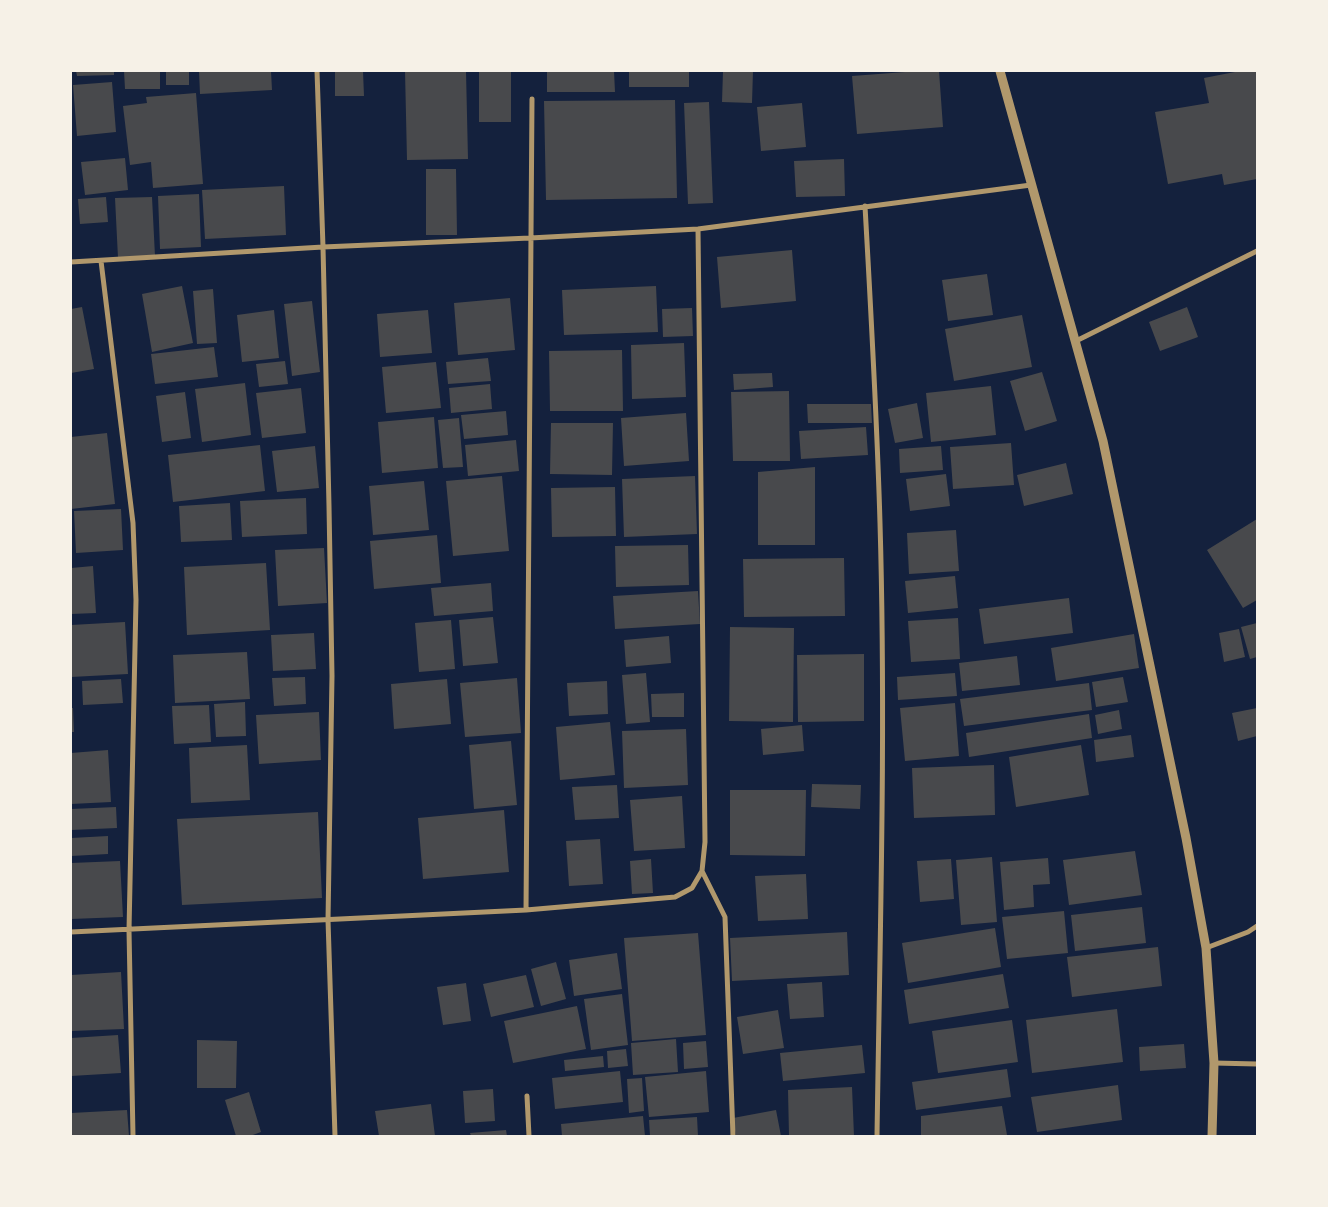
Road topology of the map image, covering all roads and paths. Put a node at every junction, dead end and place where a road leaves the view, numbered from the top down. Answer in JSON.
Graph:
{"nodes":[{"id":1,"x":317,"y":71,"type":"edge"},
{"id":2,"x":1000,"y":71,"type":"edge"},
{"id":3,"x":532,"y":99,"type":"dead end"},
{"id":4,"x":1031,"y":185,"type":"junction"},
{"id":5,"x":865,"y":206,"type":"junction"},
{"id":6,"x":698,"y":228,"type":"junction"},
{"id":7,"x":530,"y":238,"type":"junction"},
{"id":8,"x":323,"y":247,"type":"junction"},
{"id":9,"x":1257,"y":251,"type":"edge"},
{"id":10,"x":101,"y":261,"type":"junction"},
{"id":11,"x":71,"y":262,"type":"edge"},
{"id":12,"x":1076,"y":341,"type":"junction"},
{"id":13,"x":702,"y":871,"type":"junction"},
{"id":14,"x":526,"y":910,"type":"junction"},
{"id":15,"x":328,"y":920,"type":"junction"},
{"id":16,"x":1257,"y":926,"type":"edge"},
{"id":17,"x":129,"y":930,"type":"junction"},
{"id":18,"x":71,"y":932,"type":"edge"},
{"id":19,"x":1206,"y":948,"type":"junction"},
{"id":20,"x":1214,"y":1063,"type":"junction"},
{"id":21,"x":1257,"y":1064,"type":"edge"},
{"id":22,"x":528,"y":1096,"type":"dead end"},
{"id":23,"x":133,"y":1136,"type":"edge"},
{"id":24,"x":335,"y":1136,"type":"edge"},
{"id":25,"x":530,"y":1136,"type":"edge"},
{"id":26,"x":733,"y":1136,"type":"edge"},
{"id":27,"x":877,"y":1136,"type":"edge"},
{"id":28,"x":1212,"y":1136,"type":"edge"}],
"edges":[{"from":1,"to":8,"type":"street"},
{"from":2,"to":4,"type":"street"},
{"from":3,"to":7,"type":"street"},
{"from":4,"to":5,"type":"street"},
{"from":4,"to":12,"type":"street"},
{"from":5,"to":6,"type":"street"},
{"from":5,"to":27,"type":"street"},
{"from":6,"to":7,"type":"street"},
{"from":6,"to":13,"type":"street"},
{"from":7,"to":8,"type":"street"},
{"from":7,"to":14,"type":"street"},
{"from":8,"to":10,"type":"street"},
{"from":8,"to":15,"type":"street"},
{"from":9,"to":12,"type":"street"},
{"from":10,"to":11,"type":"street"},
{"from":10,"to":17,"type":"street"},
{"from":12,"to":19,"type":"street"},
{"from":13,"to":14,"type":"street"},
{"from":13,"to":26,"type":"street"},
{"from":14,"to":15,"type":"street"},
{"from":15,"to":17,"type":"street"},
{"from":15,"to":24,"type":"street"},
{"from":16,"to":19,"type":"street"},
{"from":17,"to":18,"type":"street"},
{"from":17,"to":23,"type":"street"},
{"from":19,"to":20,"type":"street"},
{"from":20,"to":21,"type":"street"},
{"from":20,"to":28,"type":"street"},
{"from":22,"to":25,"type":"street"}]}
